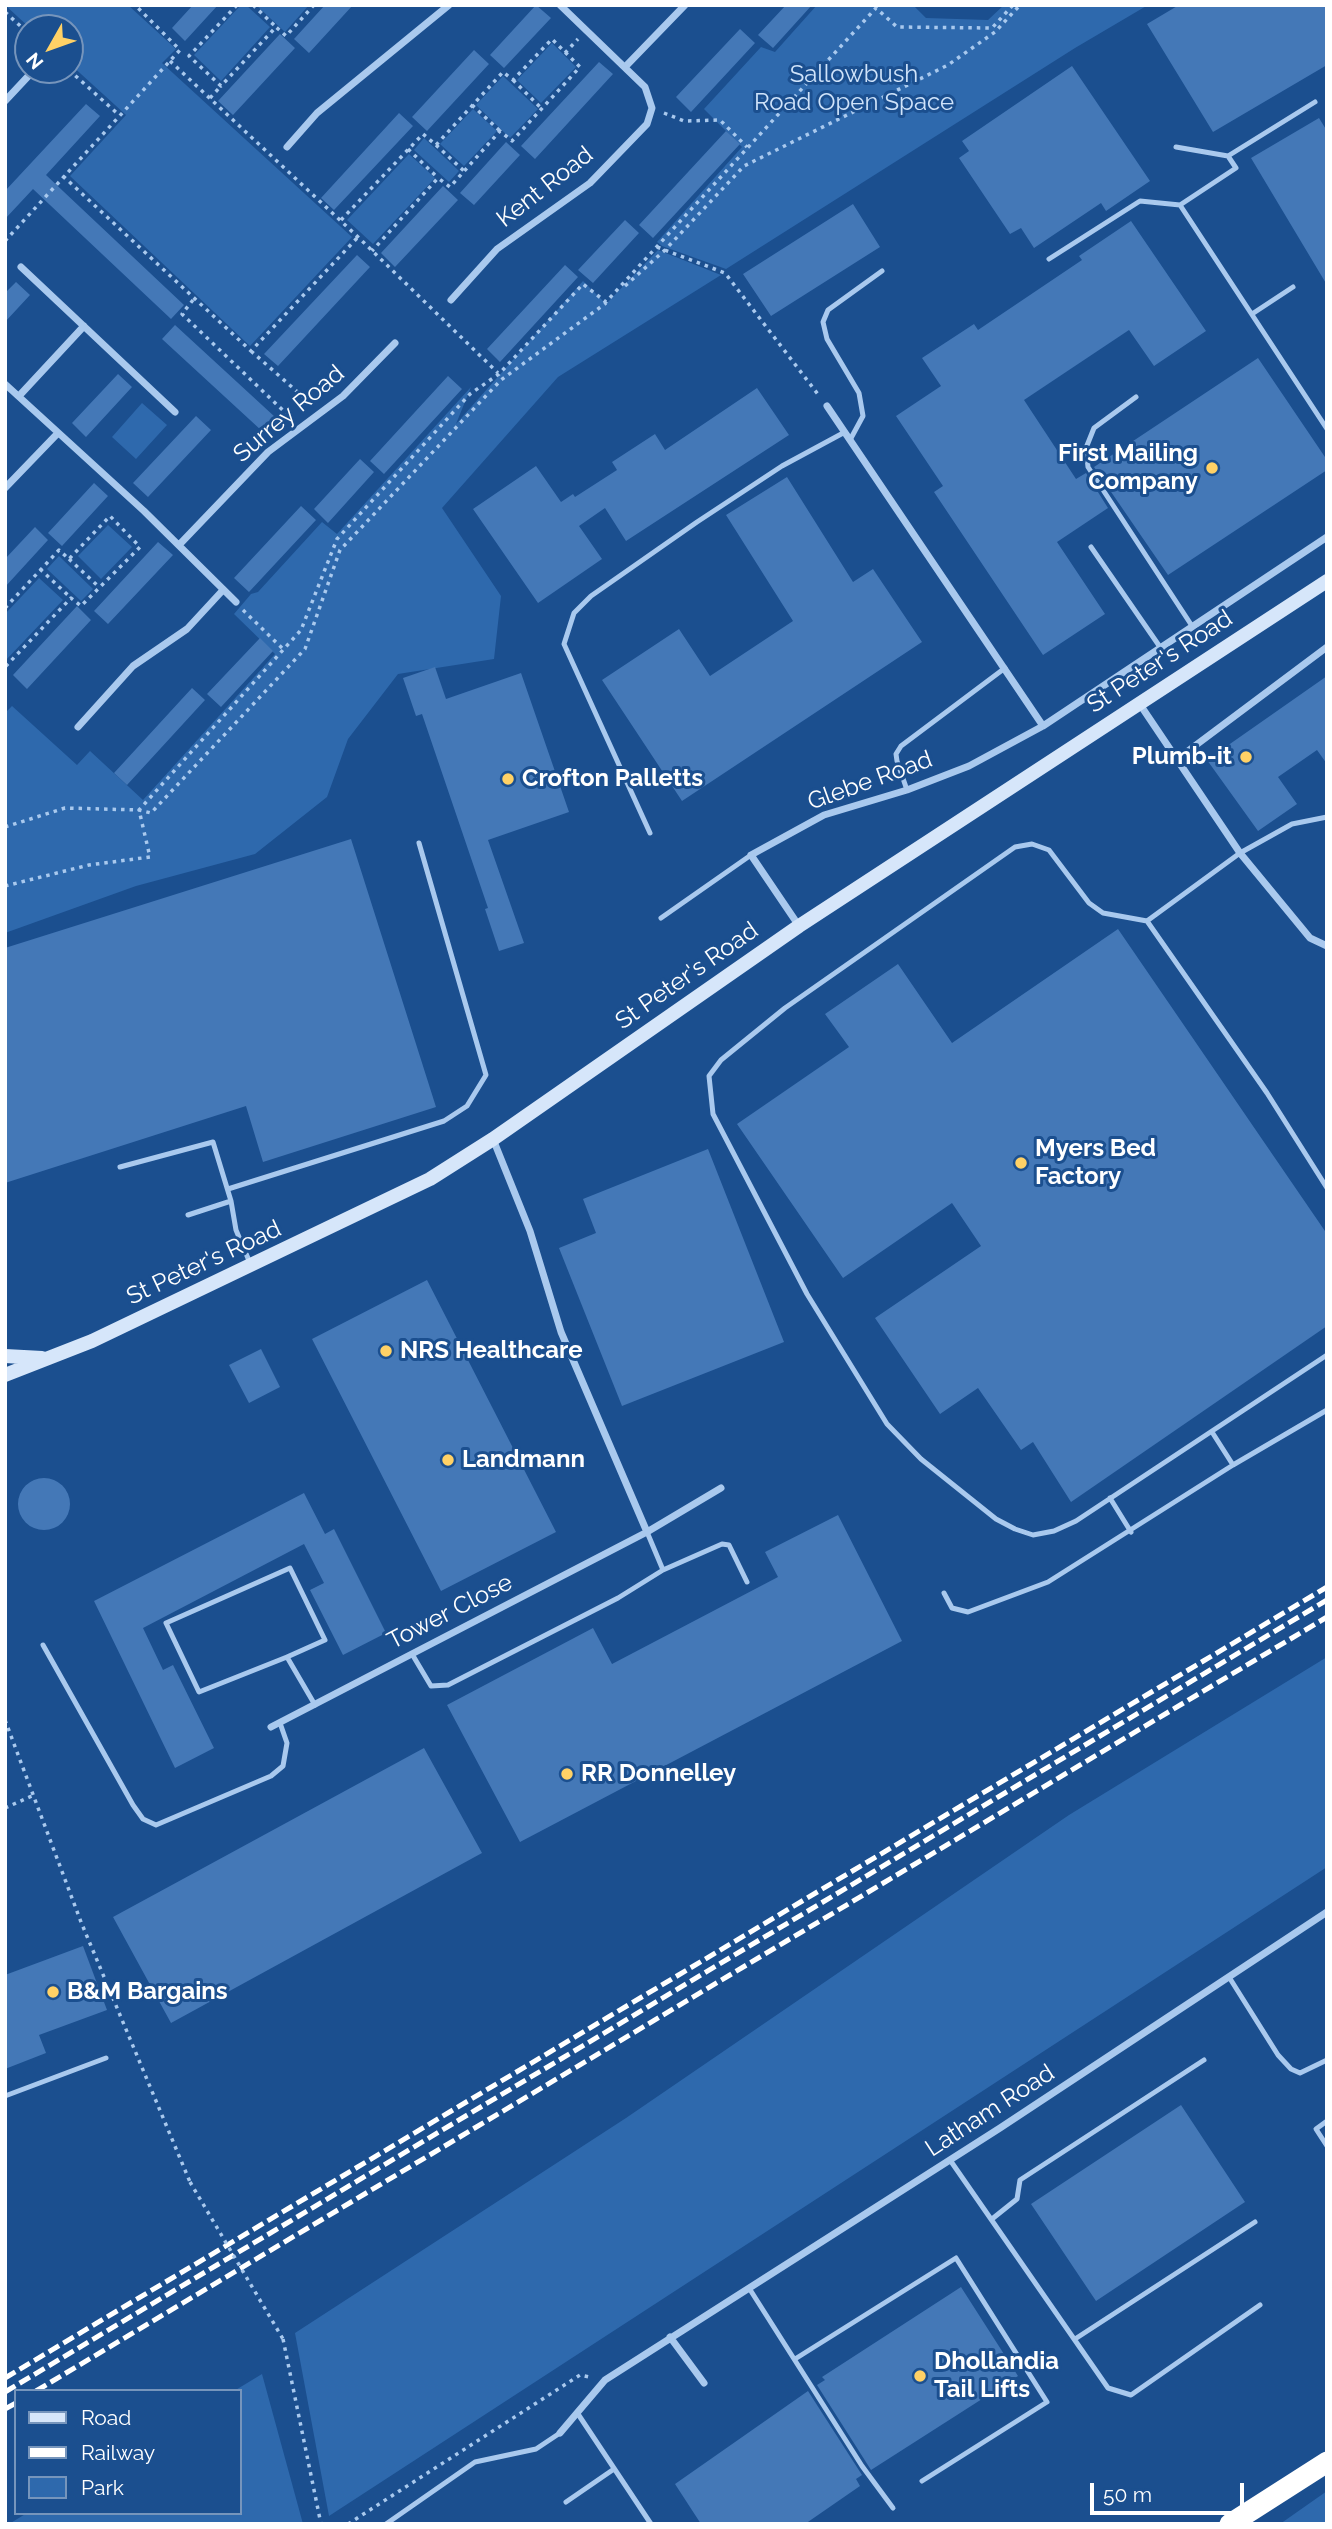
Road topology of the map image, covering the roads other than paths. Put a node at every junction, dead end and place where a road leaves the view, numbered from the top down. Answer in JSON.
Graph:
{"nodes":[{"id":1,"x":449,"y":5,"type":"edge"},
{"id":2,"x":560,"y":5,"type":"edge"},
{"id":3,"x":685,"y":5,"type":"edge"},
{"id":4,"x":626,"y":66,"type":"junction"},
{"id":5,"x":21,"y":84,"type":"edge"},
{"id":6,"x":5,"y":101,"type":"edge"},
{"id":7,"x":1315,"y":102,"type":"dead end"},
{"id":8,"x":287,"y":147,"type":"dead end"},
{"id":9,"x":1176,"y":147,"type":"dead end"},
{"id":10,"x":1228,"y":156,"type":"junction"},
{"id":11,"x":1180,"y":205,"type":"junction"},
{"id":12,"x":1049,"y":259,"type":"dead end"},
{"id":13,"x":22,"y":267,"type":"dead end"},
{"id":14,"x":882,"y":271,"type":"dead end"},
{"id":15,"x":1293,"y":287,"type":"dead end"},
{"id":16,"x":451,"y":300,"type":"dead end"},
{"id":17,"x":1252,"y":314,"type":"junction"},
{"id":18,"x":84,"y":326,"type":"junction"},
{"id":19,"x":395,"y":343,"type":"dead end"},
{"id":20,"x":5,"y":384,"type":"edge"},
{"id":21,"x":19,"y":396,"type":"junction"},
{"id":22,"x":1136,"y":397,"type":"dead end"},
{"id":23,"x":827,"y":406,"type":"road end"},
{"id":24,"x":175,"y":412,"type":"dead end"},
{"id":25,"x":1327,"y":429,"type":"edge"},
{"id":26,"x":845,"y":432,"type":"junction"},
{"id":27,"x":58,"y":433,"type":"junction"},
{"id":28,"x":850,"y":440,"type":"junction"},
{"id":29,"x":5,"y":488,"type":"edge"},
{"id":30,"x":1327,"y":537,"type":"edge"},
{"id":31,"x":179,"y":545,"type":"junction"},
{"id":32,"x":1091,"y":547,"type":"dead end"},
{"id":33,"x":1327,"y":581,"type":"edge"},
{"id":34,"x":223,"y":590,"type":"junction"},
{"id":35,"x":236,"y":603,"type":"road end"},
{"id":36,"x":1192,"y":626,"type":"junction"},
{"id":37,"x":1160,"y":647,"type":"junction"},
{"id":38,"x":1327,"y":647,"type":"edge"},
{"id":39,"x":1004,"y":668,"type":"junction"},
{"id":40,"x":1139,"y":703,"type":"junction"},
{"id":41,"x":1042,"y":726,"type":"junction"},
{"id":42,"x":78,"y":727,"type":"dead end"},
{"id":43,"x":1176,"y":760,"type":"junction"},
{"id":44,"x":907,"y":790,"type":"junction"},
{"id":45,"x":1327,"y":817,"type":"edge"},
{"id":46,"x":650,"y":833,"type":"dead end"},
{"id":47,"x":419,"y":843,"type":"dead end"},
{"id":48,"x":1240,"y":853,"type":"junction"},
{"id":49,"x":751,"y":855,"type":"junction"},
{"id":50,"x":661,"y":918,"type":"dead end"},
{"id":51,"x":1147,"y":921,"type":"junction"},
{"id":52,"x":799,"y":926,"type":"junction"},
{"id":53,"x":1327,"y":946,"type":"edge"},
{"id":54,"x":493,"y":1139,"type":"junction"},
{"id":55,"x":120,"y":1167,"type":"dead end"},
{"id":56,"x":1327,"y":1188,"type":"edge"},
{"id":57,"x":228,"y":1189,"type":"junction"},
{"id":58,"x":231,"y":1200,"type":"junction"},
{"id":59,"x":188,"y":1215,"type":"dead end"},
{"id":60,"x":252,"y":1266,"type":"junction"},
{"id":61,"x":1327,"y":1355,"type":"edge"},
{"id":62,"x":5,"y":1356,"type":"edge"},
{"id":63,"x":46,"y":1358,"type":"junction"},
{"id":64,"x":5,"y":1375,"type":"edge"},
{"id":65,"x":1327,"y":1410,"type":"edge"},
{"id":66,"x":1212,"y":1432,"type":"junction"},
{"id":67,"x":1233,"y":1465,"type":"junction"},
{"id":68,"x":721,"y":1488,"type":"dead end"},
{"id":69,"x":1110,"y":1498,"type":"junction"},
{"id":70,"x":647,"y":1532,"type":"junction"},
{"id":71,"x":1131,"y":1532,"type":"junction"},
{"id":72,"x":663,"y":1570,"type":"junction"},
{"id":73,"x":747,"y":1583,"type":"dead end"},
{"id":74,"x":944,"y":1593,"type":"dead end"},
{"id":75,"x":43,"y":1645,"type":"dead end"},
{"id":76,"x":412,"y":1654,"type":"junction"},
{"id":77,"x":287,"y":1657,"type":"junction"},
{"id":78,"x":315,"y":1705,"type":"junction"},
{"id":79,"x":280,"y":1723,"type":"junction"},
{"id":80,"x":271,"y":1727,"type":"dead end"},
{"id":81,"x":1327,"y":1912,"type":"edge"},
{"id":82,"x":1229,"y":1977,"type":"junction"},
{"id":83,"x":106,"y":2058,"type":"dead end"},
{"id":84,"x":1204,"y":2060,"type":"dead end"},
{"id":85,"x":1327,"y":2060,"type":"edge"},
{"id":86,"x":5,"y":2096,"type":"edge"},
{"id":87,"x":1327,"y":2121,"type":"edge"},
{"id":88,"x":1327,"y":2146,"type":"edge"},
{"id":89,"x":950,"y":2160,"type":"junction"},
{"id":90,"x":992,"y":2219,"type":"junction"},
{"id":91,"x":1255,"y":2222,"type":"dead end"},
{"id":92,"x":749,"y":2288,"type":"junction"},
{"id":93,"x":1260,"y":2305,"type":"dead end"},
{"id":94,"x":670,"y":2337,"type":"junction"},
{"id":95,"x":1075,"y":2339,"type":"junction"},
{"id":96,"x":795,"y":2359,"type":"junction"},
{"id":97,"x":704,"y":2383,"type":"dead end"},
{"id":98,"x":579,"y":2414,"type":"junction"},
{"id":99,"x":560,"y":2433,"type":"joint"},
{"id":100,"x":1327,"y":2462,"type":"edge"},
{"id":101,"x":614,"y":2469,"type":"junction"},
{"id":102,"x":922,"y":2481,"type":"dead end"},
{"id":103,"x":566,"y":2502,"type":"dead end"},
{"id":104,"x":893,"y":2508,"type":"dead end"},
{"id":105,"x":386,"y":2524,"type":"edge"},
{"id":106,"x":651,"y":2524,"type":"edge"},
{"id":107,"x":1230,"y":2524,"type":"edge"}],
"edges":[{"from":1,"to":8,"type":"street"},
{"from":2,"to":4,"type":"street"},
{"from":3,"to":4,"type":"street"},
{"from":4,"to":16,"type":"street","name":"Kent Road"},
{"from":5,"to":6,"type":"street"},
{"from":7,"to":10,"type":"lane"},
{"from":9,"to":10,"type":"lane"},
{"from":10,"to":11,"type":"lane"},
{"from":11,"to":12,"type":"lane"},
{"from":11,"to":17,"type":"lane"},
{"from":13,"to":18,"type":"street"},
{"from":14,"to":28,"type":"lane"},
{"from":15,"to":17,"type":"lane"},
{"from":17,"to":25,"type":"lane"},
{"from":18,"to":21,"type":"street"},
{"from":18,"to":24,"type":"street"},
{"from":19,"to":31,"type":"street","name":"Surrey Road"},
{"from":20,"to":21,"type":"street"},
{"from":21,"to":27,"type":"street"},
{"from":22,"to":36,"type":"lane"},
{"from":23,"to":26,"type":"street"},
{"from":26,"to":28,"type":"street"},
{"from":26,"to":46,"type":"lane"},
{"from":27,"to":29,"type":"street"},
{"from":27,"to":31,"type":"street"},
{"from":28,"to":39,"type":"street"},
{"from":30,"to":36,"type":"street","name":"Glebe Road"},
{"from":31,"to":34,"type":"street"},
{"from":32,"to":37,"type":"lane"},
{"from":33,"to":40,"type":"street","name":"St Peter's Road"},
{"from":34,"to":35,"type":"street"},
{"from":34,"to":42,"type":"street"},
{"from":36,"to":37,"type":"street","name":"Glebe Road"},
{"from":37,"to":41,"type":"street","name":"Glebe Road"},
{"from":38,"to":43,"type":"street"},
{"from":39,"to":41,"type":"street"},
{"from":39,"to":44,"type":"lane"},
{"from":40,"to":43,"type":"street"},
{"from":40,"to":52,"type":"street","name":"St Peter's Road"},
{"from":41,"to":44,"type":"street","name":"Glebe Road"},
{"from":43,"to":48,"type":"street"},
{"from":44,"to":49,"type":"street","name":"Glebe Road"},
{"from":45,"to":48,"type":"lane"},
{"from":47,"to":57,"type":"lane"},
{"from":48,"to":51,"type":"lane"},
{"from":48,"to":53,"type":"street"},
{"from":49,"to":50,"type":"lane"},
{"from":49,"to":52,"type":"street"},
{"from":51,"to":56,"type":"lane"},
{"from":51,"to":69,"type":"lane"},
{"from":52,"to":54,"type":"street","name":"St Peter's Road"},
{"from":54,"to":60,"type":"street","name":"St Peter's Road"},
{"from":54,"to":70,"type":"street"},
{"from":55,"to":57,"type":"lane"},
{"from":57,"to":58,"type":"lane"},
{"from":58,"to":59,"type":"lane"},
{"from":58,"to":60,"type":"lane"},
{"from":60,"to":63,"type":"street","name":"St Peter's Road"},
{"from":61,"to":66,"type":"lane"},
{"from":62,"to":63,"type":"street"},
{"from":63,"to":64,"type":"street","name":"St Peter's Road"},
{"from":65,"to":67,"type":"lane"},
{"from":66,"to":67,"type":"lane"},
{"from":66,"to":69,"type":"lane"},
{"from":67,"to":71,"type":"lane"},
{"from":68,"to":70,"type":"street","name":"Tower Close"},
{"from":69,"to":71,"type":"lane"},
{"from":70,"to":72,"type":"lane"},
{"from":70,"to":76,"type":"street","name":"Tower Close"},
{"from":71,"to":74,"type":"lane"},
{"from":72,"to":73,"type":"lane"},
{"from":72,"to":76,"type":"lane"},
{"from":75,"to":79,"type":"lane"},
{"from":76,"to":78,"type":"street","name":"Tower Close"},
{"from":77,"to":77,"type":"lane"},
{"from":77,"to":78,"type":"lane"},
{"from":78,"to":79,"type":"street","name":"Tower Close"},
{"from":79,"to":80,"type":"street","name":"Tower Close"},
{"from":81,"to":82,"type":"street","name":"Latham Road"},
{"from":82,"to":85,"type":"lane"},
{"from":82,"to":89,"type":"street","name":"Latham Road"},
{"from":83,"to":86,"type":"lane"},
{"from":84,"to":90,"type":"lane"},
{"from":87,"to":88,"type":"lane"},
{"from":89,"to":90,"type":"lane"},
{"from":89,"to":92,"type":"street","name":"Latham Road"},
{"from":90,"to":95,"type":"lane"},
{"from":91,"to":95,"type":"lane"},
{"from":92,"to":94,"type":"street","name":"Latham Road"},
{"from":92,"to":96,"type":"lane"},
{"from":93,"to":95,"type":"lane"},
{"from":94,"to":97,"type":"street"},
{"from":94,"to":98,"type":"street","name":"Latham Road"},
{"from":96,"to":102,"type":"lane"},
{"from":96,"to":104,"type":"lane"},
{"from":98,"to":99,"type":"street","name":"Latham Road"},
{"from":98,"to":101,"type":"lane"},
{"from":99,"to":105,"type":"lane"},
{"from":100,"to":107,"type":"highway"},
{"from":101,"to":103,"type":"lane"},
{"from":101,"to":106,"type":"lane"}]}
